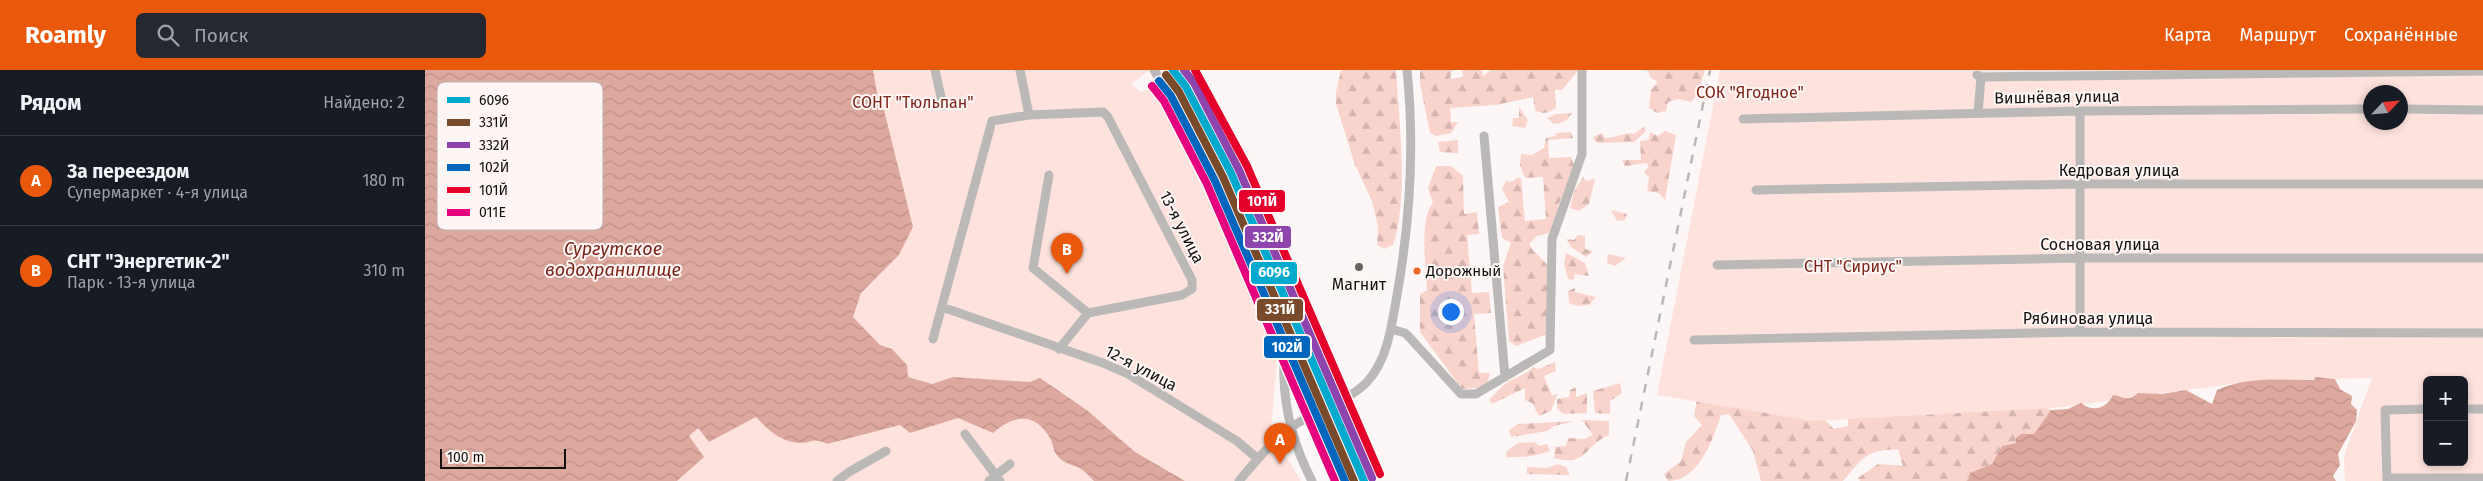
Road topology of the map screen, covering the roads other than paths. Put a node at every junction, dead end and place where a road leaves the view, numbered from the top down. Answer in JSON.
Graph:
{"nodes":[{"id":1,"x":935,"y":70,"type":"edge"},
{"id":2,"x":1020,"y":70,"type":"edge"},
{"id":3,"x":1154,"y":70,"type":"edge"},
{"id":4,"x":1407,"y":70,"type":"edge"},
{"id":5,"x":1582,"y":70,"type":"edge"},
{"id":6,"x":2483,"y":71,"type":"edge"},
{"id":7,"x":943,"y":106,"type":"dead end"},
{"id":8,"x":2363,"y":109,"type":"edge"},
{"id":9,"x":2408,"y":109,"type":"edge"},
{"id":10,"x":2483,"y":110,"type":"edge"},
{"id":11,"x":2080,"y":111,"type":"junction"},
{"id":12,"x":1979,"y":113,"type":"junction"},
{"id":13,"x":1029,"y":115,"type":"junction"},
{"id":14,"x":1743,"y":119,"type":"dead end"},
{"id":15,"x":1484,"y":136,"type":"dead end"},
{"id":16,"x":1049,"y":175,"type":"dead end"},
{"id":17,"x":2081,"y":184,"type":"junction"},
{"id":18,"x":2483,"y":184,"type":"edge"},
{"id":19,"x":1756,"y":190,"type":"dead end"},
{"id":20,"x":2080,"y":258,"type":"junction"},
{"id":21,"x":2483,"y":258,"type":"edge"},
{"id":22,"x":1717,"y":265,"type":"dead end"},
{"id":23,"x":942,"y":307,"type":"junction"},
{"id":24,"x":1088,"y":313,"type":"junction"},
{"id":25,"x":1391,"y":328,"type":"junction"},
{"id":26,"x":2080,"y":332,"type":"junction"},
{"id":27,"x":2483,"y":333,"type":"edge"},
{"id":28,"x":933,"y":339,"type":"dead end"},
{"id":29,"x":1694,"y":340,"type":"dead end"},
{"id":30,"x":1059,"y":349,"type":"junction"},
{"id":31,"x":1505,"y":377,"type":"junction"},
{"id":32,"x":2423,"y":409,"type":"edge"},
{"id":33,"x":2468,"y":409,"type":"edge"},
{"id":34,"x":2483,"y":409,"type":"edge"},
{"id":35,"x":1293,"y":426,"type":"junction"},
{"id":36,"x":965,"y":434,"type":"dead end"},
{"id":37,"x":886,"y":451,"type":"dead end"},
{"id":38,"x":1258,"y":459,"type":"junction"},
{"id":39,"x":1010,"y":464,"type":"dead end"},
{"id":40,"x":2483,"y":478,"type":"edge"},
{"id":41,"x":995,"y":479,"type":"edge"},
{"id":42,"x":2387,"y":479,"type":"edge"},
{"id":43,"x":837,"y":481,"type":"edge"},
{"id":44,"x":1239,"y":481,"type":"edge"},
{"id":45,"x":1312,"y":481,"type":"edge"}],
"edges":[{"from":1,"to":7,"type":"street"},
{"from":2,"to":13,"type":"street"},
{"from":3,"to":35,"type":"street"},
{"from":4,"to":25,"type":"street"},
{"from":5,"to":31,"type":"street"},
{"from":6,"to":12,"type":"street"},
{"from":8,"to":11,"type":"street","name":"Вишнёвая улица"},
{"from":9,"to":10,"type":"street"},
{"from":11,"to":12,"type":"street","name":"Вишнёвая улица"},
{"from":11,"to":17,"type":"street"},
{"from":12,"to":14,"type":"street","name":"Вишнёвая улица"},
{"from":13,"to":23,"type":"street"},
{"from":13,"to":24,"type":"street","name":"13-я улица"},
{"from":15,"to":31,"type":"street"},
{"from":16,"to":24,"type":"street"},
{"from":17,"to":18,"type":"street","name":"Кедровая улица"},
{"from":17,"to":19,"type":"street","name":"Кедровая улица"},
{"from":17,"to":20,"type":"street"},
{"from":20,"to":21,"type":"street","name":"Сосновая улица"},
{"from":20,"to":22,"type":"street","name":"Сосновая улица"},
{"from":20,"to":26,"type":"street"},
{"from":23,"to":28,"type":"street"},
{"from":23,"to":30,"type":"street","name":"12-я улица"},
{"from":24,"to":30,"type":"street"},
{"from":25,"to":31,"type":"street"},
{"from":25,"to":35,"type":"street"},
{"from":26,"to":27,"type":"street","name":"Рябиновая улица"},
{"from":26,"to":29,"type":"street","name":"Рябиновая улица"},
{"from":30,"to":38,"type":"street","name":"12-я улица"},
{"from":32,"to":42,"type":"street"},
{"from":33,"to":34,"type":"street"},
{"from":35,"to":38,"type":"street"},
{"from":35,"to":45,"type":"street"},
{"from":36,"to":41,"type":"street"},
{"from":37,"to":43,"type":"street"},
{"from":38,"to":44,"type":"street"},
{"from":39,"to":41,"type":"street"},
{"from":40,"to":42,"type":"street"}]}
